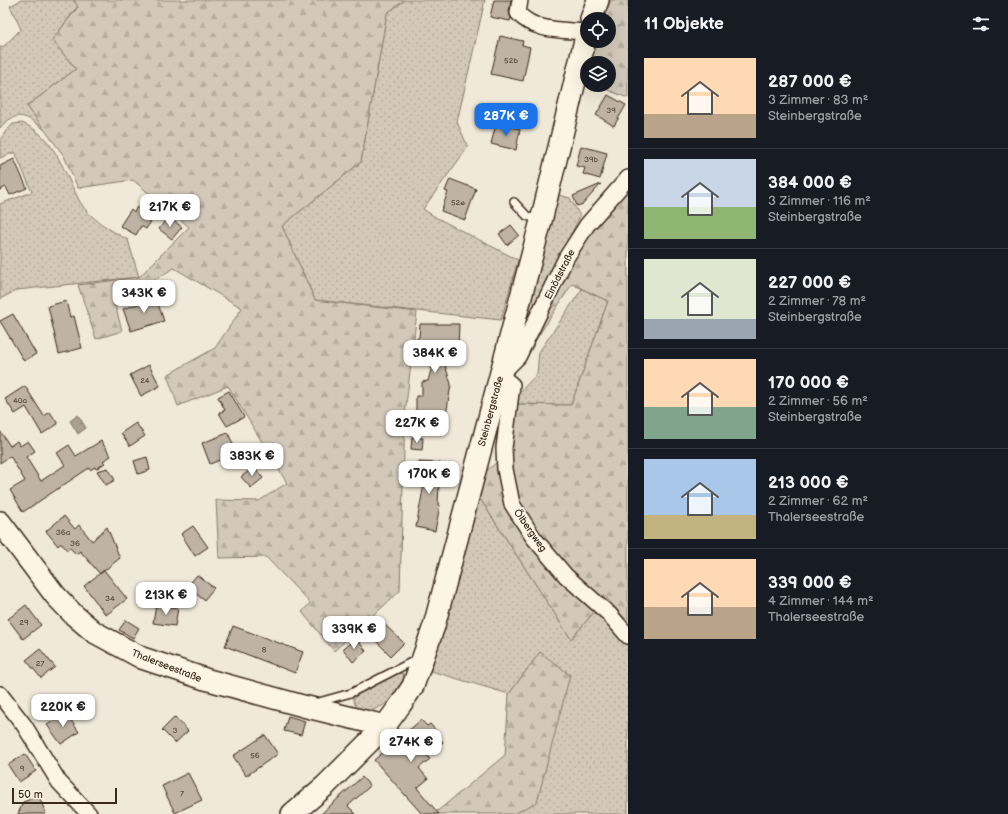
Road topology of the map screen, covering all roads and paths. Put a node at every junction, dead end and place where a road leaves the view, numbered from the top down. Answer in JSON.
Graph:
{"nodes":[{"id":1,"x":520,"y":0,"type":"edge"},
{"id":2,"x":598,"y":0,"type":"edge"},
{"id":3,"x":594,"y":12,"type":"edge"},
{"id":4,"x":580,"y":31,"type":"edge"},
{"id":5,"x":583,"y":48,"type":"edge"},
{"id":6,"x":628,"y":178,"type":"edge"},
{"id":7,"x":514,"y":202,"type":"dead end"},
{"id":8,"x":541,"y":221,"type":"junction"},
{"id":9,"x":500,"y":375,"type":"junction"},
{"id":10,"x":0,"y":522,"type":"edge"},
{"id":11,"x":628,"y":636,"type":"edge"},
{"id":12,"x":424,"y":656,"type":"junction"},
{"id":13,"x":0,"y":694,"type":"edge"},
{"id":14,"x":303,"y":706,"type":"junction"},
{"id":15,"x":384,"y":726,"type":"junction"},
{"id":16,"x":89,"y":814,"type":"edge"},
{"id":17,"x":292,"y":814,"type":"edge"}],
"edges":[{"from":1,"to":4,"type":"street"},
{"from":2,"to":3,"type":"main road"},
{"from":5,"to":8,"type":"main road","name":"Steinbergstraße"},
{"from":6,"to":9,"type":"street","name":"Einödstraße"},
{"from":7,"to":8,"type":"lane"},
{"from":8,"to":9,"type":"main road","name":"Steinbergstraße"},
{"from":9,"to":11,"type":"street","name":"Ölbergweg"},
{"from":9,"to":12,"type":"main road","name":"Steinbergstraße"},
{"from":10,"to":14,"type":"main road","name":"Thalerseestraße"},
{"from":12,"to":14,"type":"lane"},
{"from":12,"to":15,"type":"main road","name":"Steinbergstraße"},
{"from":13,"to":16,"type":"street"},
{"from":14,"to":15,"type":"main road","name":"Thalerseestraße"},
{"from":15,"to":17,"type":"main road","name":"Steinbergstraße"}]}
